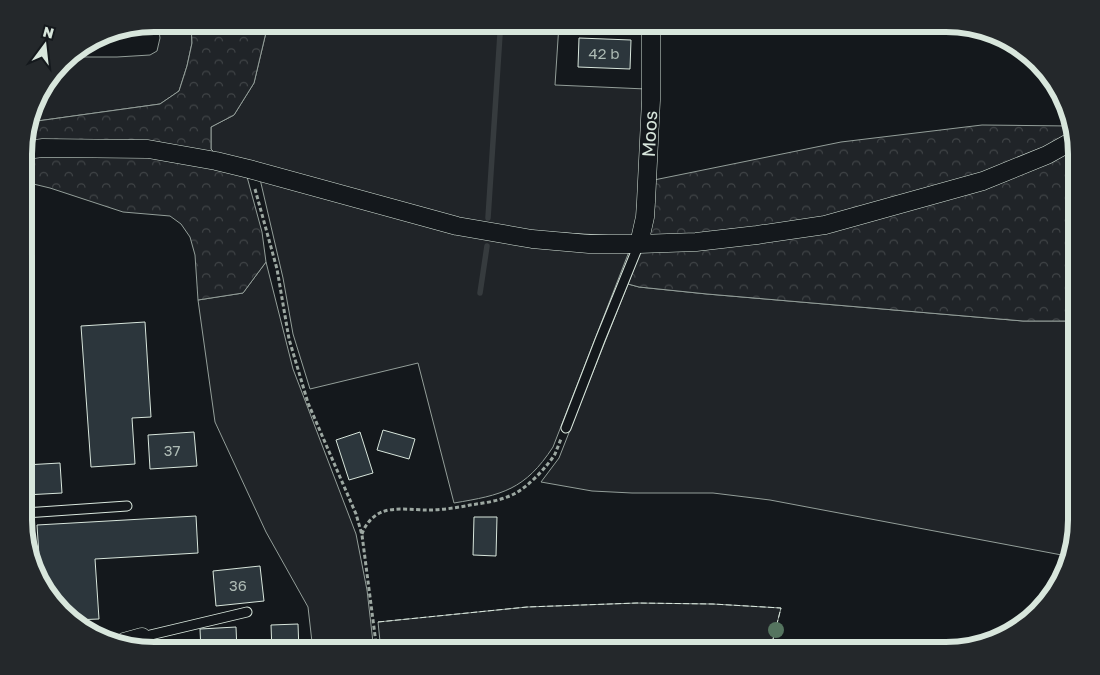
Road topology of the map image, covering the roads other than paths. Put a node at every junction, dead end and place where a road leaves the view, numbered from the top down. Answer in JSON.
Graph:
{"nodes":[{"id":1,"x":651,"y":32,"type":"edge"},
{"id":2,"x":1067,"y":144,"type":"edge"},
{"id":3,"x":33,"y":149,"type":"edge"},
{"id":4,"x":639,"y":244,"type":"junction"},
{"id":5,"x":566,"y":428,"type":"road end"},
{"id":6,"x":127,"y":506,"type":"dead end"},
{"id":7,"x":32,"y":513,"type":"edge"},
{"id":8,"x":247,"y":612,"type":"dead end"},
{"id":9,"x":142,"y":638,"type":"junction"},
{"id":10,"x":133,"y":640,"type":"edge"},
{"id":11,"x":148,"y":642,"type":"edge"}],
"edges":[{"from":1,"to":4,"type":"street","name":"Moos"},
{"from":2,"to":4,"type":"street"},
{"from":3,"to":4,"type":"street"},
{"from":4,"to":5,"type":"lane"},
{"from":6,"to":7,"type":"lane"},
{"from":8,"to":9,"type":"lane"},
{"from":9,"to":10,"type":"street"},
{"from":9,"to":11,"type":"lane"}]}
